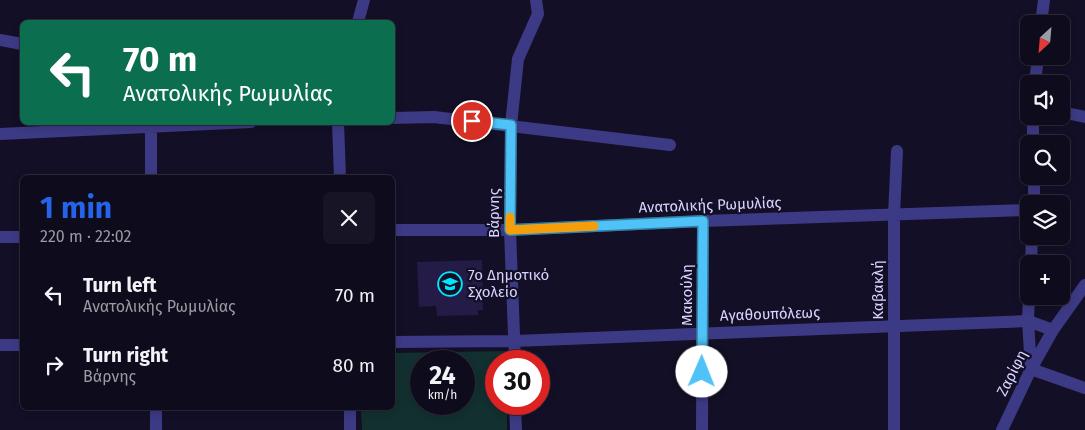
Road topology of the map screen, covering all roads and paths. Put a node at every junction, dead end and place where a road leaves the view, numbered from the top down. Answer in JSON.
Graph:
{"nodes":[{"id":1,"x":364,"y":0,"type":"edge"},
{"id":2,"x":536,"y":0,"type":"edge"},
{"id":3,"x":1044,"y":0,"type":"edge"},
{"id":4,"x":1042,"y":15,"type":"edge"},
{"id":5,"x":359,"y":20,"type":"edge"},
{"id":6,"x":0,"y":40,"type":"edge"},
{"id":7,"x":20,"y":44,"type":"edge"},
{"id":8,"x":1070,"y":114,"type":"edge"},
{"id":9,"x":395,"y":118,"type":"edge"},
{"id":10,"x":1085,"y":118,"type":"edge"},
{"id":11,"x":151,"y":125,"type":"edge"},
{"id":12,"x":338,"y":125,"type":"edge"},
{"id":13,"x":511,"y":125,"type":"junction"},
{"id":14,"x":0,"y":134,"type":"edge"},
{"id":15,"x":670,"y":145,"type":"dead end"},
{"id":16,"x":897,"y":151,"type":"dead end"},
{"id":17,"x":151,"y":175,"type":"edge"},
{"id":18,"x":340,"y":175,"type":"edge"},
{"id":19,"x":1020,"y":210,"type":"edge"},
{"id":20,"x":894,"y":215,"type":"junction"},
{"id":21,"x":703,"y":221,"type":"junction"},
{"id":22,"x":395,"y":230,"type":"edge"},
{"id":23,"x":510,"y":230,"type":"junction"},
{"id":24,"x":0,"y":237,"type":"edge"},
{"id":25,"x":20,"y":237,"type":"edge"},
{"id":26,"x":1084,"y":287,"type":"edge"},
{"id":27,"x":1029,"y":305,"type":"edge"},
{"id":28,"x":1028,"y":321,"type":"junction"},
{"id":29,"x":894,"y":326,"type":"junction"},
{"id":30,"x":1053,"y":330,"type":"junction"},
{"id":31,"x":703,"y":332,"type":"junction"},
{"id":32,"x":514,"y":341,"type":"junction"},
{"id":33,"x":395,"y":342,"type":"edge"},
{"id":34,"x":0,"y":345,"type":"edge"},
{"id":35,"x":20,"y":345,"type":"edge"},
{"id":36,"x":514,"y":350,"type":"edge"},
{"id":37,"x":1031,"y":369,"type":"junction"},
{"id":38,"x":1085,"y":388,"type":"edge"},
{"id":39,"x":156,"y":410,"type":"edge"},
{"id":40,"x":350,"y":410,"type":"edge"},
{"id":41,"x":515,"y":415,"type":"edge"},
{"id":42,"x":156,"y":430,"type":"edge"},
{"id":43,"x":350,"y":430,"type":"edge"},
{"id":44,"x":516,"y":430,"type":"edge"},
{"id":45,"x":702,"y":430,"type":"edge"},
{"id":46,"x":894,"y":430,"type":"edge"},
{"id":47,"x":1002,"y":430,"type":"edge"}],
"edges":[{"from":1,"to":5,"type":"street"},
{"from":2,"to":13,"type":"street","name":"Βάρνης"},
{"from":3,"to":4,"type":"street"},
{"from":6,"to":7,"type":"street"},
{"from":8,"to":10,"type":"street"},
{"from":9,"to":13,"type":"street"},
{"from":11,"to":14,"type":"street"},
{"from":11,"to":17,"type":"street"},
{"from":12,"to":18,"type":"street"},
{"from":13,"to":15,"type":"street"},
{"from":13,"to":23,"type":"street","name":"Βάρνης"},
{"from":16,"to":20,"type":"street","name":"Καβακλή"},
{"from":19,"to":20,"type":"street","name":"Ανατολικής Ρωμυλίας"},
{"from":20,"to":21,"type":"street","name":"Ανατολικής Ρωμυλίας"},
{"from":20,"to":29,"type":"street","name":"Καβακλή"},
{"from":21,"to":23,"type":"street","name":"Ανατολικής Ρωμυλίας"},
{"from":21,"to":31,"type":"street","name":"Μακούλη"},
{"from":22,"to":23,"type":"street","name":"Ανατολικής Ρωμυλίας"},
{"from":23,"to":32,"type":"street","name":"Βάρνης"},
{"from":24,"to":25,"type":"street"},
{"from":26,"to":30,"type":"street","name":"Ζαρίφη"},
{"from":27,"to":28,"type":"street"},
{"from":28,"to":29,"type":"street","name":"Αγαθουπόλεως"},
{"from":28,"to":30,"type":"street"},
{"from":28,"to":37,"type":"street"},
{"from":29,"to":31,"type":"street","name":"Αγαθουπόλεως"},
{"from":29,"to":46,"type":"street","name":"Καβακλή"},
{"from":30,"to":37,"type":"street","name":"Ζαρίφη"},
{"from":31,"to":32,"type":"street","name":"Αγαθουπόλεως"},
{"from":31,"to":45,"type":"street","name":"Μακούλη"},
{"from":32,"to":33,"type":"street","name":"Αγαθουπόλεως"},
{"from":32,"to":36,"type":"street","name":"Βάρνης"},
{"from":34,"to":35,"type":"street"},
{"from":37,"to":38,"type":"street"},
{"from":37,"to":47,"type":"street","name":"Ζαρίφη"},
{"from":39,"to":42,"type":"street"},
{"from":40,"to":43,"type":"street"},
{"from":41,"to":44,"type":"street"}]}
